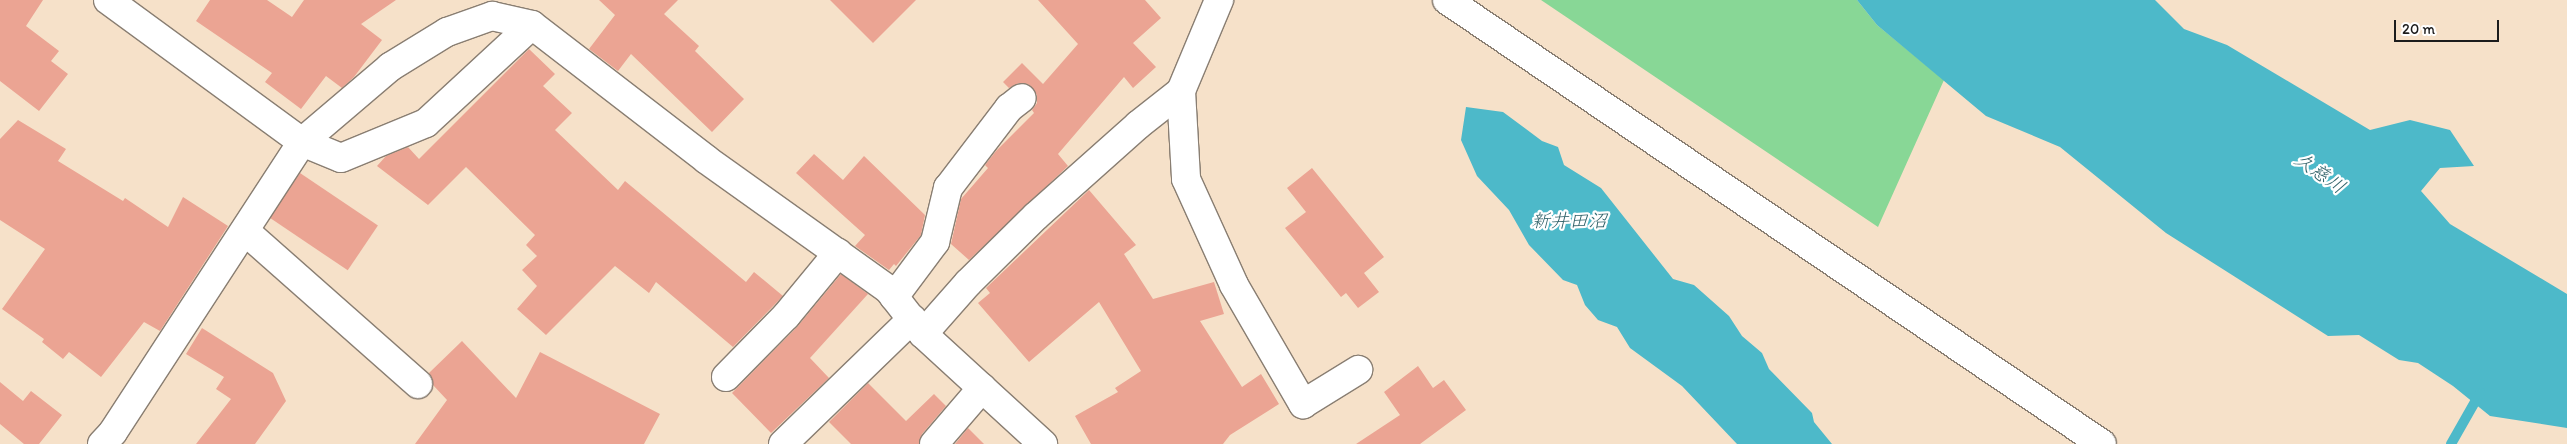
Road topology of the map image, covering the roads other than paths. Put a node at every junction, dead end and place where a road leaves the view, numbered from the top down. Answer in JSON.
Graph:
{"nodes":[{"id":1,"x":108,"y":0,"type":"edge"},
{"id":2,"x":1219,"y":0,"type":"edge"},
{"id":3,"x":1447,"y":0,"type":"edge"},
{"id":4,"x":532,"y":25,"type":"junction"},
{"id":5,"x":1182,"y":92,"type":"junction"},
{"id":6,"x":1022,"y":98,"type":"dead end"},
{"id":7,"x":302,"y":142,"type":"junction"},
{"id":8,"x":245,"y":231,"type":"junction"},
{"id":9,"x":838,"y":253,"type":"junction"},
{"id":10,"x":894,"y":297,"type":"junction"},
{"id":11,"x":917,"y":327,"type":"junction"},
{"id":12,"x":1358,"y":370,"type":"dead end"},
{"id":13,"x":726,"y":377,"type":"dead end"},
{"id":14,"x":418,"y":384,"type":"dead end"},
{"id":15,"x":982,"y":388,"type":"junction"},
{"id":16,"x":102,"y":444,"type":"edge"},
{"id":17,"x":783,"y":444,"type":"edge"},
{"id":18,"x":934,"y":444,"type":"edge"},
{"id":19,"x":1043,"y":444,"type":"edge"},
{"id":20,"x":2102,"y":444,"type":"edge"}],
"edges":[{"from":1,"to":7,"type":"street"},
{"from":2,"to":5,"type":"street"},
{"from":3,"to":20,"type":"street"},
{"from":4,"to":7,"type":"street"},
{"from":4,"to":7,"type":"street"},
{"from":4,"to":9,"type":"street"},
{"from":5,"to":11,"type":"street"},
{"from":5,"to":12,"type":"street"},
{"from":6,"to":10,"type":"street"},
{"from":7,"to":8,"type":"street"},
{"from":8,"to":14,"type":"street"},
{"from":8,"to":16,"type":"street"},
{"from":9,"to":10,"type":"street"},
{"from":9,"to":13,"type":"street"},
{"from":10,"to":11,"type":"street"},
{"from":11,"to":15,"type":"street"},
{"from":11,"to":17,"type":"street"},
{"from":15,"to":18,"type":"street"},
{"from":15,"to":19,"type":"street"}]}
